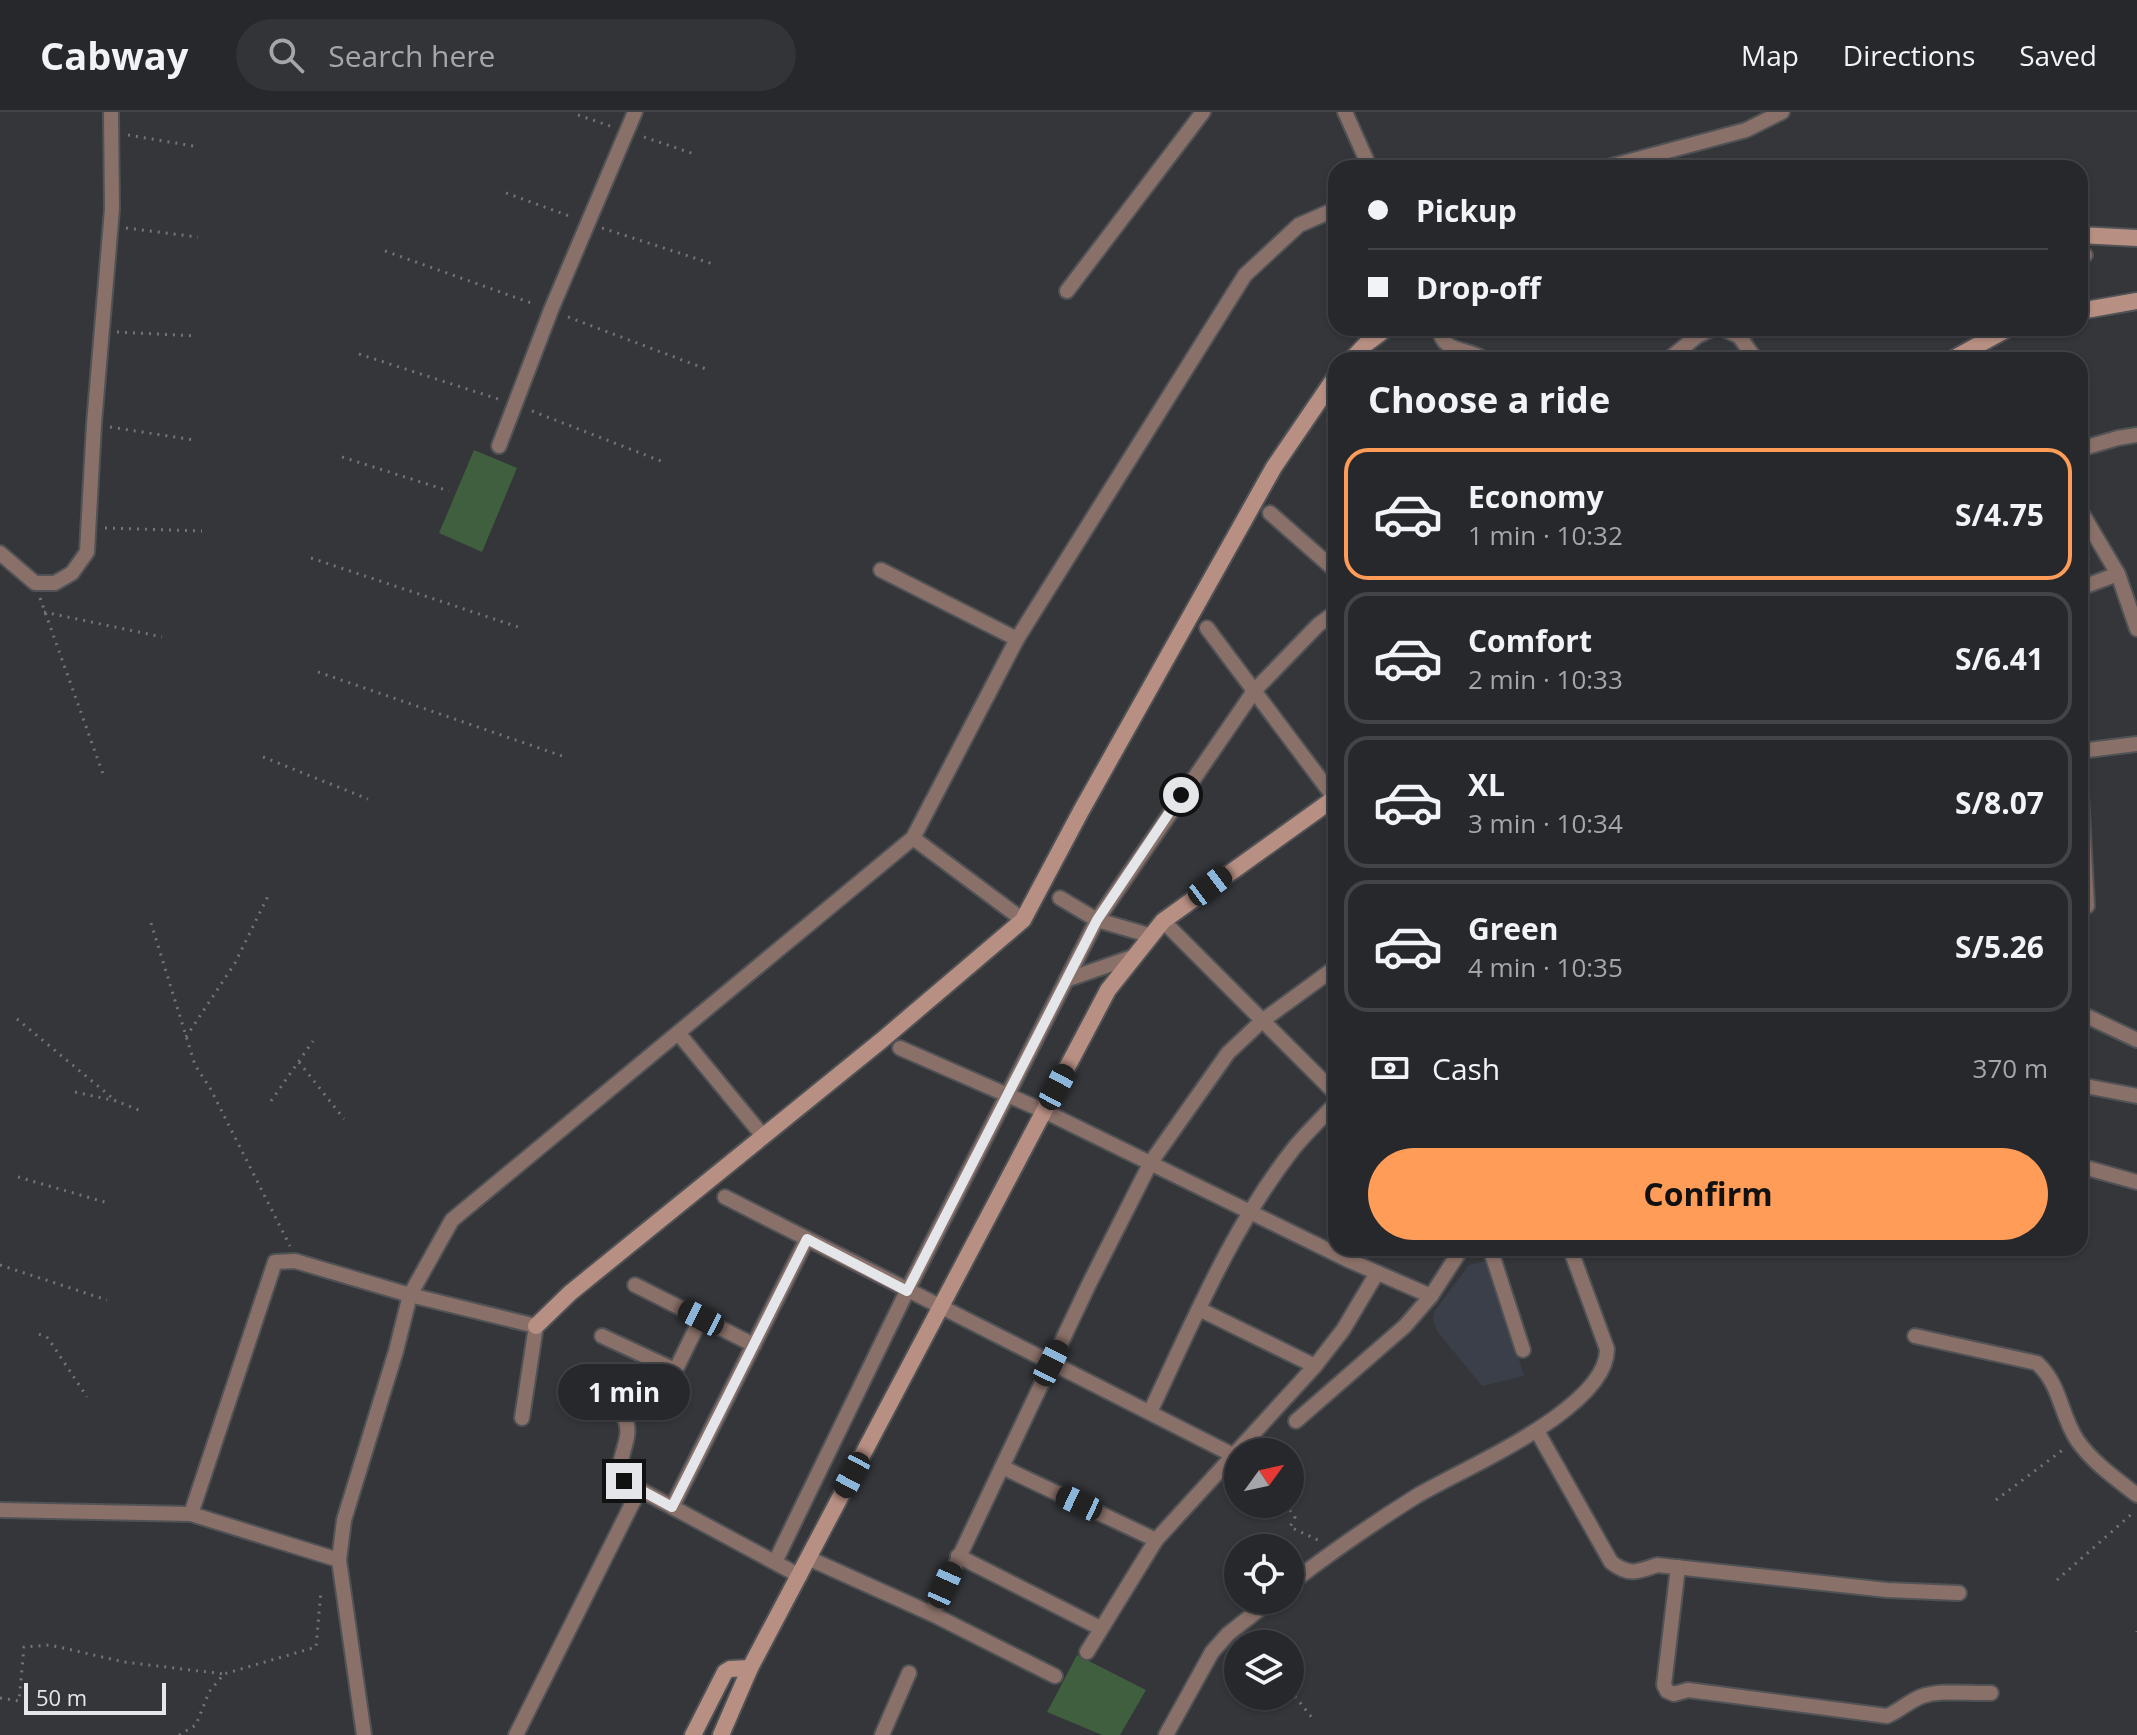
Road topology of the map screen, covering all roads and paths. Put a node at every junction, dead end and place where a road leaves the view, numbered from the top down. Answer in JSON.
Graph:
{"nodes":[{"id":1,"x":111,"y":112,"type":"edge"},
{"id":2,"x":635,"y":112,"type":"edge"},
{"id":3,"x":1203,"y":112,"type":"edge"},
{"id":4,"x":1345,"y":112,"type":"edge"},
{"id":5,"x":1782,"y":112,"type":"edge"},
{"id":6,"x":111,"y":133,"type":"junction"},
{"id":7,"x":199,"y":147,"type":"dead end"},
{"id":8,"x":1366,"y":160,"type":"edge"},
{"id":9,"x":1634,"y":160,"type":"edge"},
{"id":10,"x":506,"y":193,"type":"dead end"},
{"id":11,"x":1328,"y":212,"type":"edge"},
{"id":12,"x":588,"y":223,"type":"junction"},
{"id":13,"x":111,"y":226,"type":"junction"},
{"id":14,"x":2088,"y":235,"type":"edge"},
{"id":15,"x":198,"y":237,"type":"dead end"},
{"id":16,"x":2137,"y":238,"type":"edge"},
{"id":17,"x":713,"y":264,"type":"dead end"},
{"id":18,"x":1067,"y":291,"type":"dead end"},
{"id":19,"x":2137,"y":301,"type":"edge"},
{"id":20,"x":2088,"y":310,"type":"edge"},
{"id":21,"x":102,"y":331,"type":"junction"},
{"id":22,"x":197,"y":336,"type":"dead end"},
{"id":23,"x":1376,"y":336,"type":"edge"},
{"id":24,"x":1442,"y":336,"type":"edge"},
{"id":25,"x":1697,"y":336,"type":"edge"},
{"id":26,"x":1739,"y":336,"type":"edge"},
{"id":27,"x":1996,"y":336,"type":"edge"},
{"id":28,"x":1359,"y":352,"type":"edge"},
{"id":29,"x":1469,"y":352,"type":"edge"},
{"id":30,"x":1678,"y":352,"type":"edge"},
{"id":31,"x":1750,"y":352,"type":"edge"},
{"id":32,"x":1970,"y":352,"type":"edge"},
{"id":33,"x":1328,"y":388,"type":"edge"},
{"id":34,"x":94,"y":424,"type":"junction"},
{"id":35,"x":2137,"y":435,"type":"edge"},
{"id":36,"x":194,"y":440,"type":"dead end"},
{"id":37,"x":499,"y":446,"type":"dead end"},
{"id":38,"x":2088,"y":447,"type":"edge"},
{"id":39,"x":342,"y":457,"type":"dead end"},
{"id":40,"x":449,"y":491,"type":"dead end"},
{"id":41,"x":1270,"y":513,"type":"dead end"},
{"id":42,"x":2088,"y":523,"type":"edge"},
{"id":43,"x":89,"y":527,"type":"junction"},
{"id":44,"x":202,"y":531,"type":"dead end"},
{"id":45,"x":0,"y":553,"type":"edge"},
{"id":46,"x":311,"y":558,"type":"dead end"},
{"id":47,"x":1328,"y":564,"type":"edge"},
{"id":48,"x":881,"y":570,"type":"dead end"},
{"id":49,"x":2118,"y":574,"type":"junction"},
{"id":50,"x":35,"y":583,"type":"junction"},
{"id":51,"x":2088,"y":585,"type":"edge"},
{"id":52,"x":44,"y":612,"type":"junction"},
{"id":53,"x":1328,"y":618,"type":"edge"},
{"id":54,"x":521,"y":628,"type":"dead end"},
{"id":55,"x":1207,"y":628,"type":"dead end"},
{"id":56,"x":2137,"y":629,"type":"edge"},
{"id":57,"x":162,"y":637,"type":"dead end"},
{"id":58,"x":1017,"y":639,"type":"junction"},
{"id":59,"x":318,"y":672,"type":"dead end"},
{"id":60,"x":1254,"y":691,"type":"junction"},
{"id":61,"x":2137,"y":744,"type":"edge"},
{"id":62,"x":2088,"y":750,"type":"edge"},
{"id":63,"x":263,"y":757,"type":"dead end"},
{"id":64,"x":565,"y":757,"type":"dead end"},
{"id":65,"x":103,"y":774,"type":"dead end"},
{"id":66,"x":1328,"y":789,"type":"edge"},
{"id":67,"x":368,"y":799,"type":"dead end"},
{"id":68,"x":1328,"y":803,"type":"edge"},
{"id":69,"x":913,"y":838,"type":"junction"},
{"id":70,"x":268,"y":896,"type":"dead end"},
{"id":71,"x":1060,"y":898,"type":"dead end"},
{"id":72,"x":1023,"y":920,"type":"junction"},
{"id":73,"x":1097,"y":920,"type":"junction"},
{"id":74,"x":1163,"y":921,"type":"junction"},
{"id":75,"x":151,"y":923,"type":"dead end"},
{"id":76,"x":1152,"y":936,"type":"junction"},
{"id":77,"x":1135,"y":956,"type":"junction"},
{"id":78,"x":1328,"y":973,"type":"edge"},
{"id":79,"x":1066,"y":980,"type":"junction"},
{"id":80,"x":2088,"y":1017,"type":"edge"},
{"id":81,"x":17,"y":1019,"type":"dead end"},
{"id":82,"x":1262,"y":1021,"type":"junction"},
{"id":83,"x":679,"y":1034,"type":"junction"},
{"id":84,"x":186,"y":1037,"type":"junction"},
{"id":85,"x":2137,"y":1040,"type":"edge"},
{"id":86,"x":313,"y":1041,"type":"dead end"},
{"id":87,"x":900,"y":1048,"type":"dead end"},
{"id":88,"x":299,"y":1062,"type":"junction"},
{"id":89,"x":1328,"y":1086,"type":"edge"},
{"id":90,"x":2088,"y":1087,"type":"edge"},
{"id":91,"x":75,"y":1092,"type":"dead end"},
{"id":92,"x":1007,"y":1094,"type":"junction"},
{"id":93,"x":2137,"y":1096,"type":"edge"},
{"id":94,"x":116,"y":1101,"type":"junction"},
{"id":95,"x":271,"y":1101,"type":"dead end"},
{"id":96,"x":1044,"y":1111,"type":"junction"},
{"id":97,"x":144,"y":1112,"type":"dead end"},
{"id":98,"x":1328,"y":1112,"type":"edge"},
{"id":99,"x":344,"y":1119,"type":"dead end"},
{"id":100,"x":763,"y":1136,"type":"junction"},
{"id":101,"x":1151,"y":1162,"type":"junction"},
{"id":102,"x":2088,"y":1168,"type":"edge"},
{"id":103,"x":18,"y":1177,"type":"dead end"},
{"id":104,"x":2137,"y":1182,"type":"edge"},
{"id":105,"x":725,"y":1197,"type":"dead end"},
{"id":106,"x":108,"y":1203,"type":"dead end"},
{"id":107,"x":1250,"y":1212,"type":"junction"},
{"id":108,"x":807,"y":1239,"type":"junction"},
{"id":109,"x":1328,"y":1244,"type":"edge"},
{"id":110,"x":1354,"y":1256,"type":"edge"},
{"id":111,"x":1457,"y":1256,"type":"edge"},
{"id":112,"x":1493,"y":1256,"type":"edge"},
{"id":113,"x":1573,"y":1256,"type":"edge"},
{"id":114,"x":295,"y":1261,"type":"junction"},
{"id":115,"x":0,"y":1265,"type":"edge"},
{"id":116,"x":1377,"y":1273,"type":"junction"},
{"id":117,"x":635,"y":1285,"type":"dead end"},
{"id":118,"x":907,"y":1291,"type":"junction"},
{"id":119,"x":410,"y":1295,"type":"junction"},
{"id":120,"x":1431,"y":1296,"type":"junction"},
{"id":121,"x":107,"y":1300,"type":"dead end"},
{"id":122,"x":940,"y":1308,"type":"junction"},
{"id":123,"x":1199,"y":1309,"type":"junction"},
{"id":124,"x":701,"y":1318,"type":"junction"},
{"id":125,"x":536,"y":1326,"type":"junction"},
{"id":126,"x":39,"y":1334,"type":"dead end"},
{"id":127,"x":602,"y":1336,"type":"dead end"},
{"id":128,"x":1915,"y":1336,"type":"dead end"},
{"id":129,"x":754,"y":1345,"type":"junction"},
{"id":130,"x":1523,"y":1350,"type":"dead end"},
{"id":131,"x":1051,"y":1363,"type":"junction"},
{"id":132,"x":1315,"y":1366,"type":"junction"},
{"id":133,"x":675,"y":1370,"type":"junction"},
{"id":134,"x":87,"y":1397,"type":"dead end"},
{"id":135,"x":660,"y":1402,"type":"dead end"},
{"id":136,"x":613,"y":1403,"type":"dead end"},
{"id":137,"x":1150,"y":1412,"type":"junction"},
{"id":138,"x":522,"y":1418,"type":"dead end"},
{"id":139,"x":1296,"y":1421,"type":"dead end"},
{"id":140,"x":1537,"y":1431,"type":"junction"},
{"id":141,"x":1249,"y":1438,"type":"edge"},
{"id":142,"x":2077,"y":1440,"type":"junction"},
{"id":143,"x":1224,"y":1450,"type":"edge"},
{"id":144,"x":1224,"y":1465,"type":"edge"},
{"id":145,"x":1002,"y":1467,"type":"junction"},
{"id":146,"x":2137,"y":1495,"type":"edge"},
{"id":147,"x":634,"y":1500,"type":"dead end"},
{"id":148,"x":1996,"y":1500,"type":"dead end"},
{"id":149,"x":672,"y":1507,"type":"junction"},
{"id":150,"x":0,"y":1510,"type":"edge"},
{"id":151,"x":2137,"y":1510,"type":"edge"},
{"id":152,"x":191,"y":1514,"type":"junction"},
{"id":153,"x":1294,"y":1518,"type":"edge"},
{"id":154,"x":1156,"y":1540,"type":"junction"},
{"id":155,"x":1333,"y":1551,"type":"junction"},
{"id":156,"x":958,"y":1556,"type":"junction"},
{"id":157,"x":808,"y":1558,"type":"junction"},
{"id":158,"x":339,"y":1560,"type":"junction"},
{"id":159,"x":775,"y":1562,"type":"junction"},
{"id":160,"x":1678,"y":1567,"type":"junction"},
{"id":161,"x":1304,"y":1573,"type":"edge"},
{"id":162,"x":800,"y":1576,"type":"junction"},
{"id":163,"x":2057,"y":1580,"type":"dead end"},
{"id":164,"x":321,"y":1591,"type":"dead end"},
{"id":165,"x":1959,"y":1593,"type":"dead end"},
{"id":166,"x":932,"y":1614,"type":"junction"},
{"id":167,"x":1253,"y":1614,"type":"edge"},
{"id":168,"x":1100,"y":1628,"type":"junction"},
{"id":169,"x":1087,"y":1652,"type":"dead end"},
{"id":170,"x":750,"y":1668,"type":"junction"},
{"id":171,"x":909,"y":1673,"type":"dead end"},
{"id":172,"x":224,"y":1674,"type":"junction"},
{"id":173,"x":1055,"y":1676,"type":"dead end"},
{"id":174,"x":1991,"y":1693,"type":"dead end"},
{"id":175,"x":0,"y":1698,"type":"edge"},
{"id":176,"x":1304,"y":1708,"type":"edge"},
{"id":177,"x":1313,"y":1719,"type":"dead end"},
{"id":178,"x":179,"y":1735,"type":"edge"},
{"id":179,"x":364,"y":1735,"type":"edge"},
{"id":180,"x":516,"y":1735,"type":"edge"},
{"id":181,"x":693,"y":1735,"type":"edge"},
{"id":182,"x":721,"y":1735,"type":"edge"},
{"id":183,"x":882,"y":1735,"type":"edge"},
{"id":184,"x":1166,"y":1735,"type":"edge"}],
"edges":[{"from":1,"to":6,"type":"street"},
{"from":2,"to":12,"type":"street"},
{"from":3,"to":18,"type":"street"},
{"from":4,"to":8,"type":"street"},
{"from":5,"to":9,"type":"street"},
{"from":6,"to":7,"type":"path"},
{"from":6,"to":13,"type":"street"},
{"from":10,"to":12,"type":"path"},
{"from":11,"to":58,"type":"street"},
{"from":12,"to":17,"type":"path"},
{"from":12,"to":37,"type":"street"},
{"from":13,"to":15,"type":"path"},
{"from":13,"to":21,"type":"street"},
{"from":14,"to":16,"type":"street"},
{"from":19,"to":20,"type":"street"},
{"from":21,"to":22,"type":"path"},
{"from":21,"to":34,"type":"street"},
{"from":23,"to":28,"type":"street"},
{"from":24,"to":29,"type":"street"},
{"from":25,"to":30,"type":"street"},
{"from":26,"to":31,"type":"street"},
{"from":27,"to":32,"type":"street"},
{"from":33,"to":72,"type":"street"},
{"from":34,"to":36,"type":"path"},
{"from":34,"to":43,"type":"street"},
{"from":35,"to":38,"type":"street"},
{"from":39,"to":40,"type":"path"},
{"from":41,"to":47,"type":"street"},
{"from":42,"to":49,"type":"street"},
{"from":43,"to":44,"type":"path"},
{"from":43,"to":50,"type":"street"},
{"from":45,"to":50,"type":"street"},
{"from":46,"to":54,"type":"path"},
{"from":48,"to":58,"type":"street"},
{"from":49,"to":51,"type":"street"},
{"from":49,"to":56,"type":"street"},
{"from":50,"to":52,"type":"path"},
{"from":52,"to":57,"type":"path"},
{"from":52,"to":65,"type":"path"},
{"from":53,"to":60,"type":"street"},
{"from":55,"to":60,"type":"street"},
{"from":58,"to":69,"type":"street"},
{"from":59,"to":64,"type":"path"},
{"from":60,"to":66,"type":"street"},
{"from":60,"to":73,"type":"street"},
{"from":61,"to":62,"type":"street"},
{"from":63,"to":67,"type":"path"},
{"from":68,"to":74,"type":"street"},
{"from":69,"to":72,"type":"street"},
{"from":69,"to":83,"type":"street"},
{"from":70,"to":84,"type":"path"},
{"from":71,"to":73,"type":"street"},
{"from":72,"to":100,"type":"street"},
{"from":73,"to":76,"type":"street"},
{"from":73,"to":79,"type":"street"},
{"from":74,"to":76,"type":"street"},
{"from":74,"to":82,"type":"street"},
{"from":75,"to":84,"type":"path"},
{"from":76,"to":77,"type":"street"},
{"from":77,"to":79,"type":"street"},
{"from":77,"to":96,"type":"street"},
{"from":78,"to":82,"type":"street"},
{"from":79,"to":92,"type":"street"},
{"from":80,"to":85,"type":"street"},
{"from":81,"to":94,"type":"path"},
{"from":82,"to":89,"type":"street"},
{"from":82,"to":101,"type":"street"},
{"from":83,"to":100,"type":"street"},
{"from":83,"to":119,"type":"street"},
{"from":84,"to":114,"type":"path"},
{"from":86,"to":88,"type":"path"},
{"from":87,"to":92,"type":"street"},
{"from":88,"to":95,"type":"path"},
{"from":88,"to":99,"type":"path"},
{"from":90,"to":93,"type":"street"},
{"from":91,"to":94,"type":"path"},
{"from":92,"to":96,"type":"street"},
{"from":92,"to":118,"type":"street"},
{"from":94,"to":97,"type":"path"},
{"from":96,"to":101,"type":"street"},
{"from":96,"to":122,"type":"street"},
{"from":98,"to":107,"type":"street"},
{"from":100,"to":125,"type":"street"},
{"from":101,"to":107,"type":"street"},
{"from":101,"to":131,"type":"street"},
{"from":102,"to":104,"type":"street"},
{"from":103,"to":106,"type":"path"},
{"from":105,"to":108,"type":"street"},
{"from":107,"to":109,"type":"street"},
{"from":107,"to":123,"type":"street"},
{"from":108,"to":118,"type":"street"},
{"from":108,"to":129,"type":"street"},
{"from":110,"to":116,"type":"street"},
{"from":111,"to":120,"type":"street"},
{"from":112,"to":130,"type":"street"},
{"from":113,"to":140,"type":"street"},
{"from":114,"to":119,"type":"street"},
{"from":114,"to":152,"type":"street"},
{"from":115,"to":121,"type":"path"},
{"from":116,"to":120,"type":"street"},
{"from":116,"to":132,"type":"street"},
{"from":117,"to":124,"type":"street"},
{"from":118,"to":122,"type":"street"},
{"from":118,"to":159,"type":"street"},
{"from":119,"to":125,"type":"street"},
{"from":119,"to":158,"type":"street"},
{"from":120,"to":139,"type":"street"},
{"from":122,"to":131,"type":"street"},
{"from":122,"to":157,"type":"street"},
{"from":123,"to":132,"type":"street"},
{"from":123,"to":137,"type":"street"},
{"from":124,"to":129,"type":"street"},
{"from":124,"to":133,"type":"street"},
{"from":125,"to":138,"type":"street"},
{"from":126,"to":134,"type":"path"},
{"from":127,"to":133,"type":"street"},
{"from":128,"to":142,"type":"street"},
{"from":129,"to":149,"type":"street"},
{"from":131,"to":137,"type":"street"},
{"from":131,"to":145,"type":"street"},
{"from":132,"to":141,"type":"street"},
{"from":133,"to":135,"type":"street"},
{"from":136,"to":149,"type":"street"},
{"from":137,"to":143,"type":"street"},
{"from":140,"to":155,"type":"street"},
{"from":140,"to":160,"type":"street"},
{"from":142,"to":146,"type":"street"},
{"from":142,"to":148,"type":"path"},
{"from":144,"to":154,"type":"street"},
{"from":145,"to":154,"type":"street"},
{"from":145,"to":156,"type":"street"},
{"from":147,"to":180,"type":"street"},
{"from":149,"to":159,"type":"street"},
{"from":150,"to":152,"type":"street"},
{"from":151,"to":163,"type":"path"},
{"from":152,"to":158,"type":"street"},
{"from":153,"to":155,"type":"path"},
{"from":154,"to":168,"type":"street"},
{"from":155,"to":161,"type":"street"},
{"from":156,"to":166,"type":"street"},
{"from":156,"to":168,"type":"street"},
{"from":157,"to":162,"type":"street"},
{"from":157,"to":166,"type":"street"},
{"from":158,"to":179,"type":"street"},
{"from":159,"to":162,"type":"street"},
{"from":160,"to":165,"type":"street"},
{"from":160,"to":174,"type":"street"},
{"from":162,"to":170,"type":"street"},
{"from":164,"to":172,"type":"path"},
{"from":166,"to":173,"type":"street"},
{"from":167,"to":184,"type":"street"},
{"from":168,"to":169,"type":"street"},
{"from":170,"to":181,"type":"street"},
{"from":170,"to":182,"type":"street"},
{"from":171,"to":183,"type":"street"},
{"from":172,"to":175,"type":"path"},
{"from":172,"to":178,"type":"path"},
{"from":176,"to":177,"type":"path"}]}
